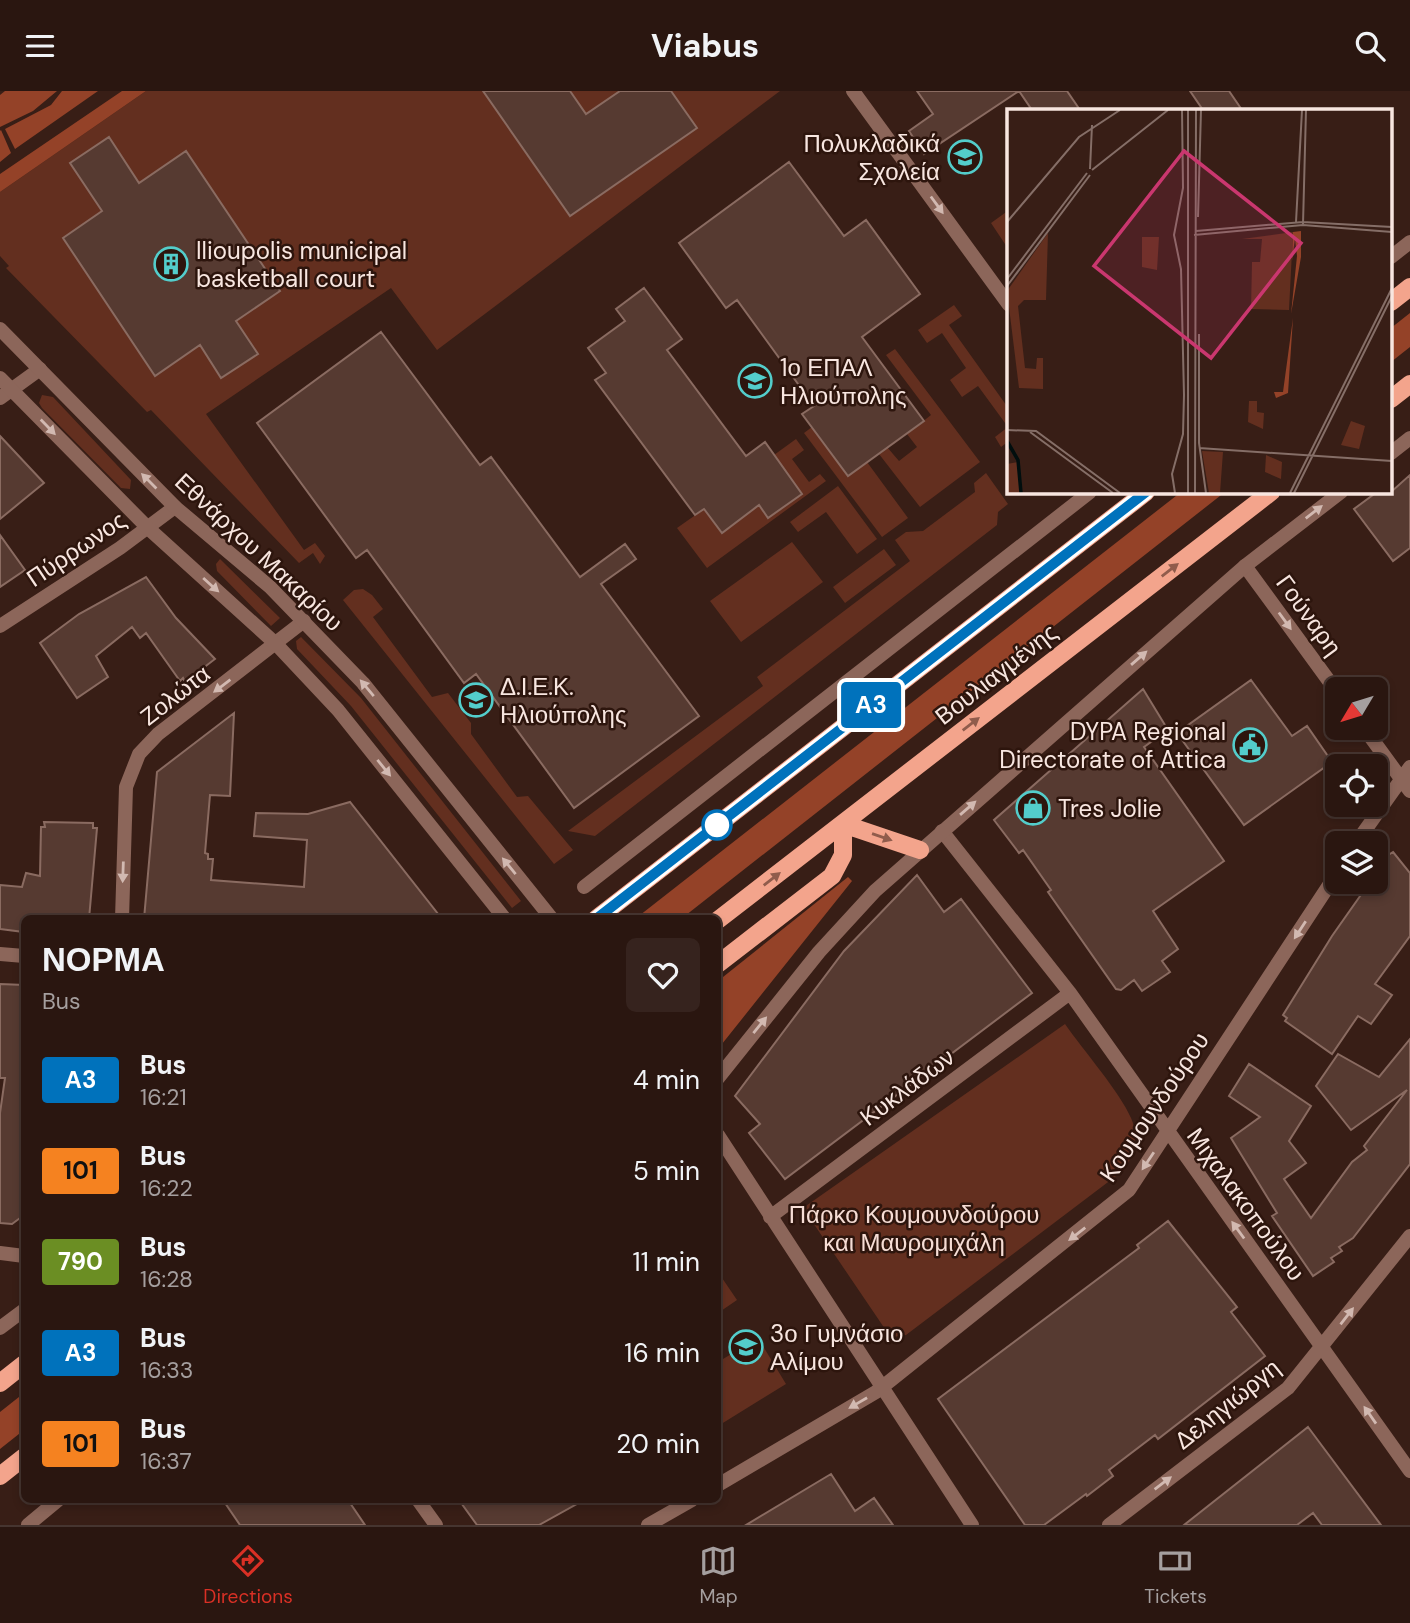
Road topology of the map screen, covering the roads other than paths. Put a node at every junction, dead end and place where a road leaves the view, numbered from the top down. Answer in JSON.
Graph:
{"nodes":[{"id":1,"x":853,"y":91,"type":"edge"},
{"id":2,"x":1410,"y":242,"type":"edge"},
{"id":3,"x":1392,"y":256,"type":"edge"},
{"id":4,"x":1410,"y":287,"type":"edge"},
{"id":5,"x":1392,"y":301,"type":"edge"},
{"id":6,"x":1007,"y":302,"type":"edge"},
{"id":7,"x":0,"y":329,"type":"edge"},
{"id":8,"x":40,"y":369,"type":"junction"},
{"id":9,"x":0,"y":378,"type":"edge"},
{"id":10,"x":1410,"y":384,"type":"edge"},
{"id":11,"x":6,"y":394,"type":"edge"},
{"id":12,"x":1392,"y":398,"type":"edge"},
{"id":13,"x":1410,"y":438,"type":"edge"},
{"id":14,"x":1392,"y":452,"type":"edge"},
{"id":15,"x":1089,"y":493,"type":"edge"},
{"id":16,"x":1145,"y":493,"type":"edge"},
{"id":17,"x":1270,"y":493,"type":"edge"},
{"id":18,"x":1339,"y":493,"type":"edge"},
{"id":19,"x":175,"y":507,"type":"junction"},
{"id":20,"x":148,"y":528,"type":"junction"},
{"id":21,"x":1244,"y":566,"type":"junction"},
{"id":22,"x":304,"y":621,"type":"junction"},
{"id":23,"x":0,"y":626,"type":"edge"},
{"id":24,"x":276,"y":644,"type":"junction"},
{"id":25,"x":1326,"y":677,"type":"edge"},
{"id":26,"x":1375,"y":740,"type":"edge"},
{"id":27,"x":1405,"y":772,"type":"edge"},
{"id":28,"x":1410,"y":791,"type":"edge"},
{"id":29,"x":843,"y":824,"type":"junction"},
{"id":30,"x":942,"y":831,"type":"junction"},
{"id":31,"x":1364,"y":831,"type":"edge"},
{"id":32,"x":920,"y":851,"type":"junction"},
{"id":33,"x":584,"y":887,"type":"dead end"},
{"id":34,"x":1325,"y":891,"type":"edge"},
{"id":35,"x":122,"y":915,"type":"edge"},
{"id":36,"x":502,"y":915,"type":"edge"},
{"id":37,"x":549,"y":915,"type":"edge"},
{"id":38,"x":601,"y":915,"type":"edge"},
{"id":39,"x":721,"y":918,"type":"edge"},
{"id":40,"x":0,"y":954,"type":"edge"},
{"id":41,"x":21,"y":956,"type":"edge"},
{"id":42,"x":721,"y":962,"type":"edge"},
{"id":43,"x":1070,"y":993,"type":"junction"},
{"id":44,"x":721,"y":1074,"type":"edge"},
{"id":45,"x":1167,"y":1132,"type":"junction"},
{"id":46,"x":721,"y":1140,"type":"edge"},
{"id":47,"x":770,"y":1217,"type":"junction"},
{"id":48,"x":1410,"y":1236,"type":"edge"},
{"id":49,"x":0,"y":1253,"type":"edge"},
{"id":50,"x":21,"y":1256,"type":"edge"},
{"id":51,"x":21,"y":1312,"type":"edge"},
{"id":52,"x":0,"y":1328,"type":"edge"},
{"id":53,"x":1323,"y":1348,"type":"junction"},
{"id":54,"x":21,"y":1366,"type":"edge"},
{"id":55,"x":0,"y":1383,"type":"edge"},
{"id":56,"x":883,"y":1388,"type":"junction"},
{"id":57,"x":21,"y":1459,"type":"edge"},
{"id":58,"x":1410,"y":1471,"type":"edge"},
{"id":59,"x":0,"y":1476,"type":"edge"},
{"id":60,"x":721,"y":1483,"type":"edge"},
{"id":61,"x":54,"y":1503,"type":"edge"},
{"id":62,"x":420,"y":1503,"type":"edge"},
{"id":63,"x":687,"y":1503,"type":"edge"},
{"id":64,"x":28,"y":1525,"type":"edge"},
{"id":65,"x":436,"y":1525,"type":"edge"},
{"id":66,"x":648,"y":1525,"type":"edge"},
{"id":67,"x":972,"y":1525,"type":"edge"},
{"id":68,"x":1109,"y":1525,"type":"edge"}],
"edges":[{"from":1,"to":6,"type":"street","one_way":true},
{"from":2,"to":3,"type":"street"},
{"from":4,"to":5,"type":"main road"},
{"from":7,"to":8,"type":"street","name":"Εθνάρχου Μακαρίου"},
{"from":8,"to":11,"type":"street"},
{"from":19,"to":8,"type":"street","name":"Εθνάρχου Μακαρίου","one_way":true},
{"from":9,"to":11,"type":"street"},
{"from":10,"to":12,"type":"main road"},
{"from":11,"to":20,"type":"street","one_way":true},
{"from":13,"to":14,"type":"street"},
{"from":15,"to":33,"type":"street"},
{"from":16,"to":38,"type":"main road"},
{"from":29,"to":17,"type":"main road","name":"Βουλιαγμένης","one_way":true},
{"from":21,"to":18,"type":"street","one_way":true},
{"from":19,"to":20,"type":"street","name":"Πύρρωνος"},
{"from":19,"to":22,"type":"street","name":"Εθνάρχου Μακαρίου"},
{"from":20,"to":23,"type":"street","name":"Πύρρωνος"},
{"from":20,"to":24,"type":"street","one_way":true},
{"from":21,"to":25,"type":"street","name":"Γούναρη","one_way":true},
{"from":30,"to":21,"type":"street","one_way":true},
{"from":22,"to":24,"type":"street","name":"Ζολώτα"},
{"from":37,"to":22,"type":"street","name":"Εθνάρχου Μακαρίου","one_way":true},
{"from":24,"to":35,"type":"street","name":"Ζολώτα","one_way":true},
{"from":24,"to":36,"type":"street","one_way":true},
{"from":26,"to":27,"type":"street"},
{"from":27,"to":28,"type":"street"},
{"from":27,"to":31,"type":"street"},
{"from":29,"to":32,"type":"main road","one_way":true},
{"from":39,"to":29,"type":"main road","name":"Βουλιαγμένης","one_way":true},
{"from":29,"to":42,"type":"main road"},
{"from":30,"to":32,"type":"street"},
{"from":30,"to":43,"type":"street","name":"Μιχαλακοπούλου"},
{"from":44,"to":32,"type":"street","one_way":true},
{"from":34,"to":45,"type":"street","name":"Κουμουνδούρου","one_way":true},
{"from":40,"to":41,"type":"street"},
{"from":43,"to":45,"type":"street","name":"Μιχαλακοπούλου"},
{"from":43,"to":47,"type":"street","name":"Κυκλάδων"},
{"from":53,"to":45,"type":"street","name":"Μιχαλακοπούλου","one_way":true},
{"from":45,"to":56,"type":"street","name":"Κουμουνδούρου","one_way":true},
{"from":46,"to":47,"type":"street"},
{"from":47,"to":56,"type":"street"},
{"from":53,"to":48,"type":"street","name":"Δεληγιώργη","one_way":true},
{"from":49,"to":50,"type":"street"},
{"from":51,"to":52,"type":"street"},
{"from":58,"to":53,"type":"street","name":"Μιχαλακοπούλου","one_way":true},
{"from":68,"to":53,"type":"street","name":"Δεληγιώργη","one_way":true},
{"from":54,"to":55,"type":"main road"},
{"from":56,"to":60,"type":"street","name":"Κουμουνδούρου","one_way":true},
{"from":56,"to":67,"type":"street"},
{"from":57,"to":59,"type":"main road"},
{"from":61,"to":64,"type":"street"},
{"from":62,"to":65,"type":"street"},
{"from":63,"to":66,"type":"street"}]}
